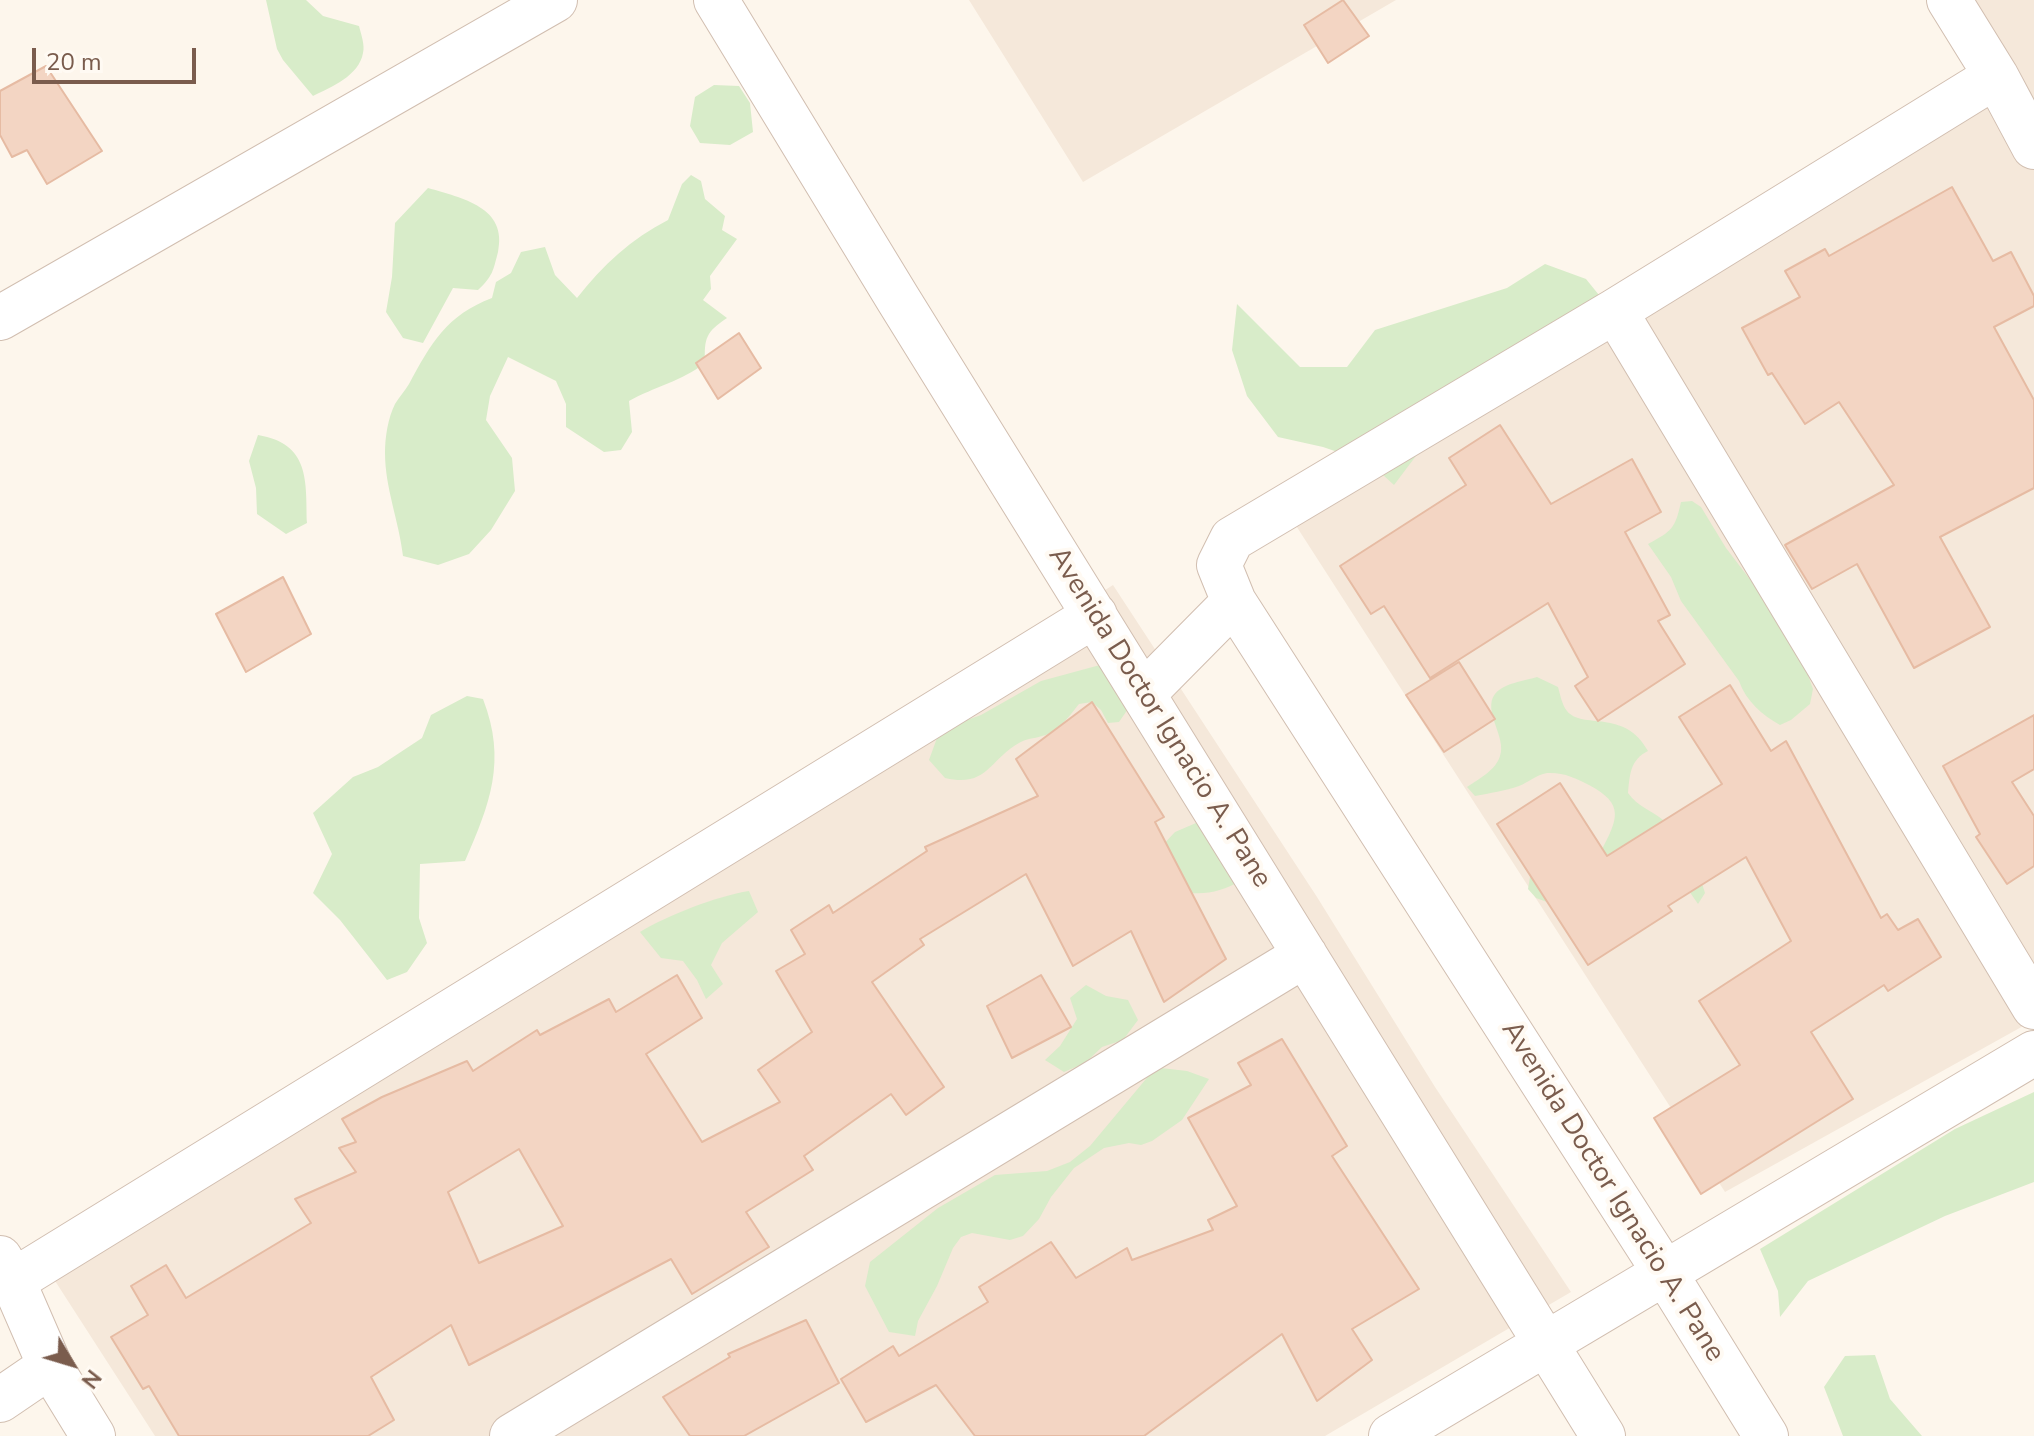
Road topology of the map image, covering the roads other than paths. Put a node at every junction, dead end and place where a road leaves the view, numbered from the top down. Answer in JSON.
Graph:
{"nodes":[{"id":1,"x":555,"y":0,"type":"edge"},
{"id":2,"x":716,"y":0,"type":"edge"},
{"id":3,"x":1949,"y":0,"type":"edge"},
{"id":4,"x":1996,"y":76,"type":"junction"},
{"id":5,"x":2034,"y":147,"type":"edge"},
{"id":6,"x":1615,"y":311,"type":"junction"},
{"id":7,"x":0,"y":318,"type":"edge"},
{"id":8,"x":1234,"y":602,"type":"junction"},
{"id":9,"x":1095,"y":615,"type":"junction"},
{"id":10,"x":1144,"y":693,"type":"junction"},
{"id":11,"x":1305,"y":955,"type":"junction"},
{"id":12,"x":2034,"y":1007,"type":"edge"},
{"id":13,"x":2034,"y":1053,"type":"edge"},
{"id":14,"x":7,"y":1269,"type":"edge"},
{"id":15,"x":1665,"y":1273,"type":"junction"},
{"id":16,"x":1545,"y":1344,"type":"junction"},
{"id":17,"x":50,"y":1366,"type":"junction"},
{"id":18,"x":0,"y":1400,"type":"edge"},
{"id":19,"x":93,"y":1436,"type":"edge"},
{"id":20,"x":512,"y":1436,"type":"edge"},
{"id":21,"x":1391,"y":1436,"type":"edge"},
{"id":22,"x":1603,"y":1436,"type":"edge"},
{"id":23,"x":1766,"y":1436,"type":"edge"}],
"edges":[{"from":1,"to":7,"type":"street"},
{"from":2,"to":9,"type":"street","name":"Avenida Doctor Ignacio A. Pane"},
{"from":3,"to":4,"type":"street"},
{"from":4,"to":5,"type":"street"},
{"from":4,"to":6,"type":"street"},
{"from":6,"to":8,"type":"street","name":"Avenida Doctor Ignacio A. Pane"},
{"from":6,"to":12,"type":"street"},
{"from":8,"to":10,"type":"street"},
{"from":8,"to":15,"type":"street","name":"Avenida Doctor Ignacio A. Pane"},
{"from":9,"to":10,"type":"street","name":"Avenida Doctor Ignacio A. Pane"},
{"from":9,"to":14,"type":"street"},
{"from":10,"to":11,"type":"street","name":"Avenida Doctor Ignacio A. Pane"},
{"from":11,"to":16,"type":"street","name":"Avenida Doctor Ignacio A. Pane"},
{"from":11,"to":20,"type":"street"},
{"from":13,"to":15,"type":"street"},
{"from":14,"to":17,"type":"street"},
{"from":15,"to":16,"type":"street"},
{"from":15,"to":23,"type":"street","name":"Avenida Doctor Ignacio A. Pane"},
{"from":16,"to":21,"type":"street"},
{"from":16,"to":22,"type":"street","name":"Avenida Doctor Ignacio A. Pane"},
{"from":17,"to":18,"type":"street"},
{"from":17,"to":19,"type":"street"}]}
